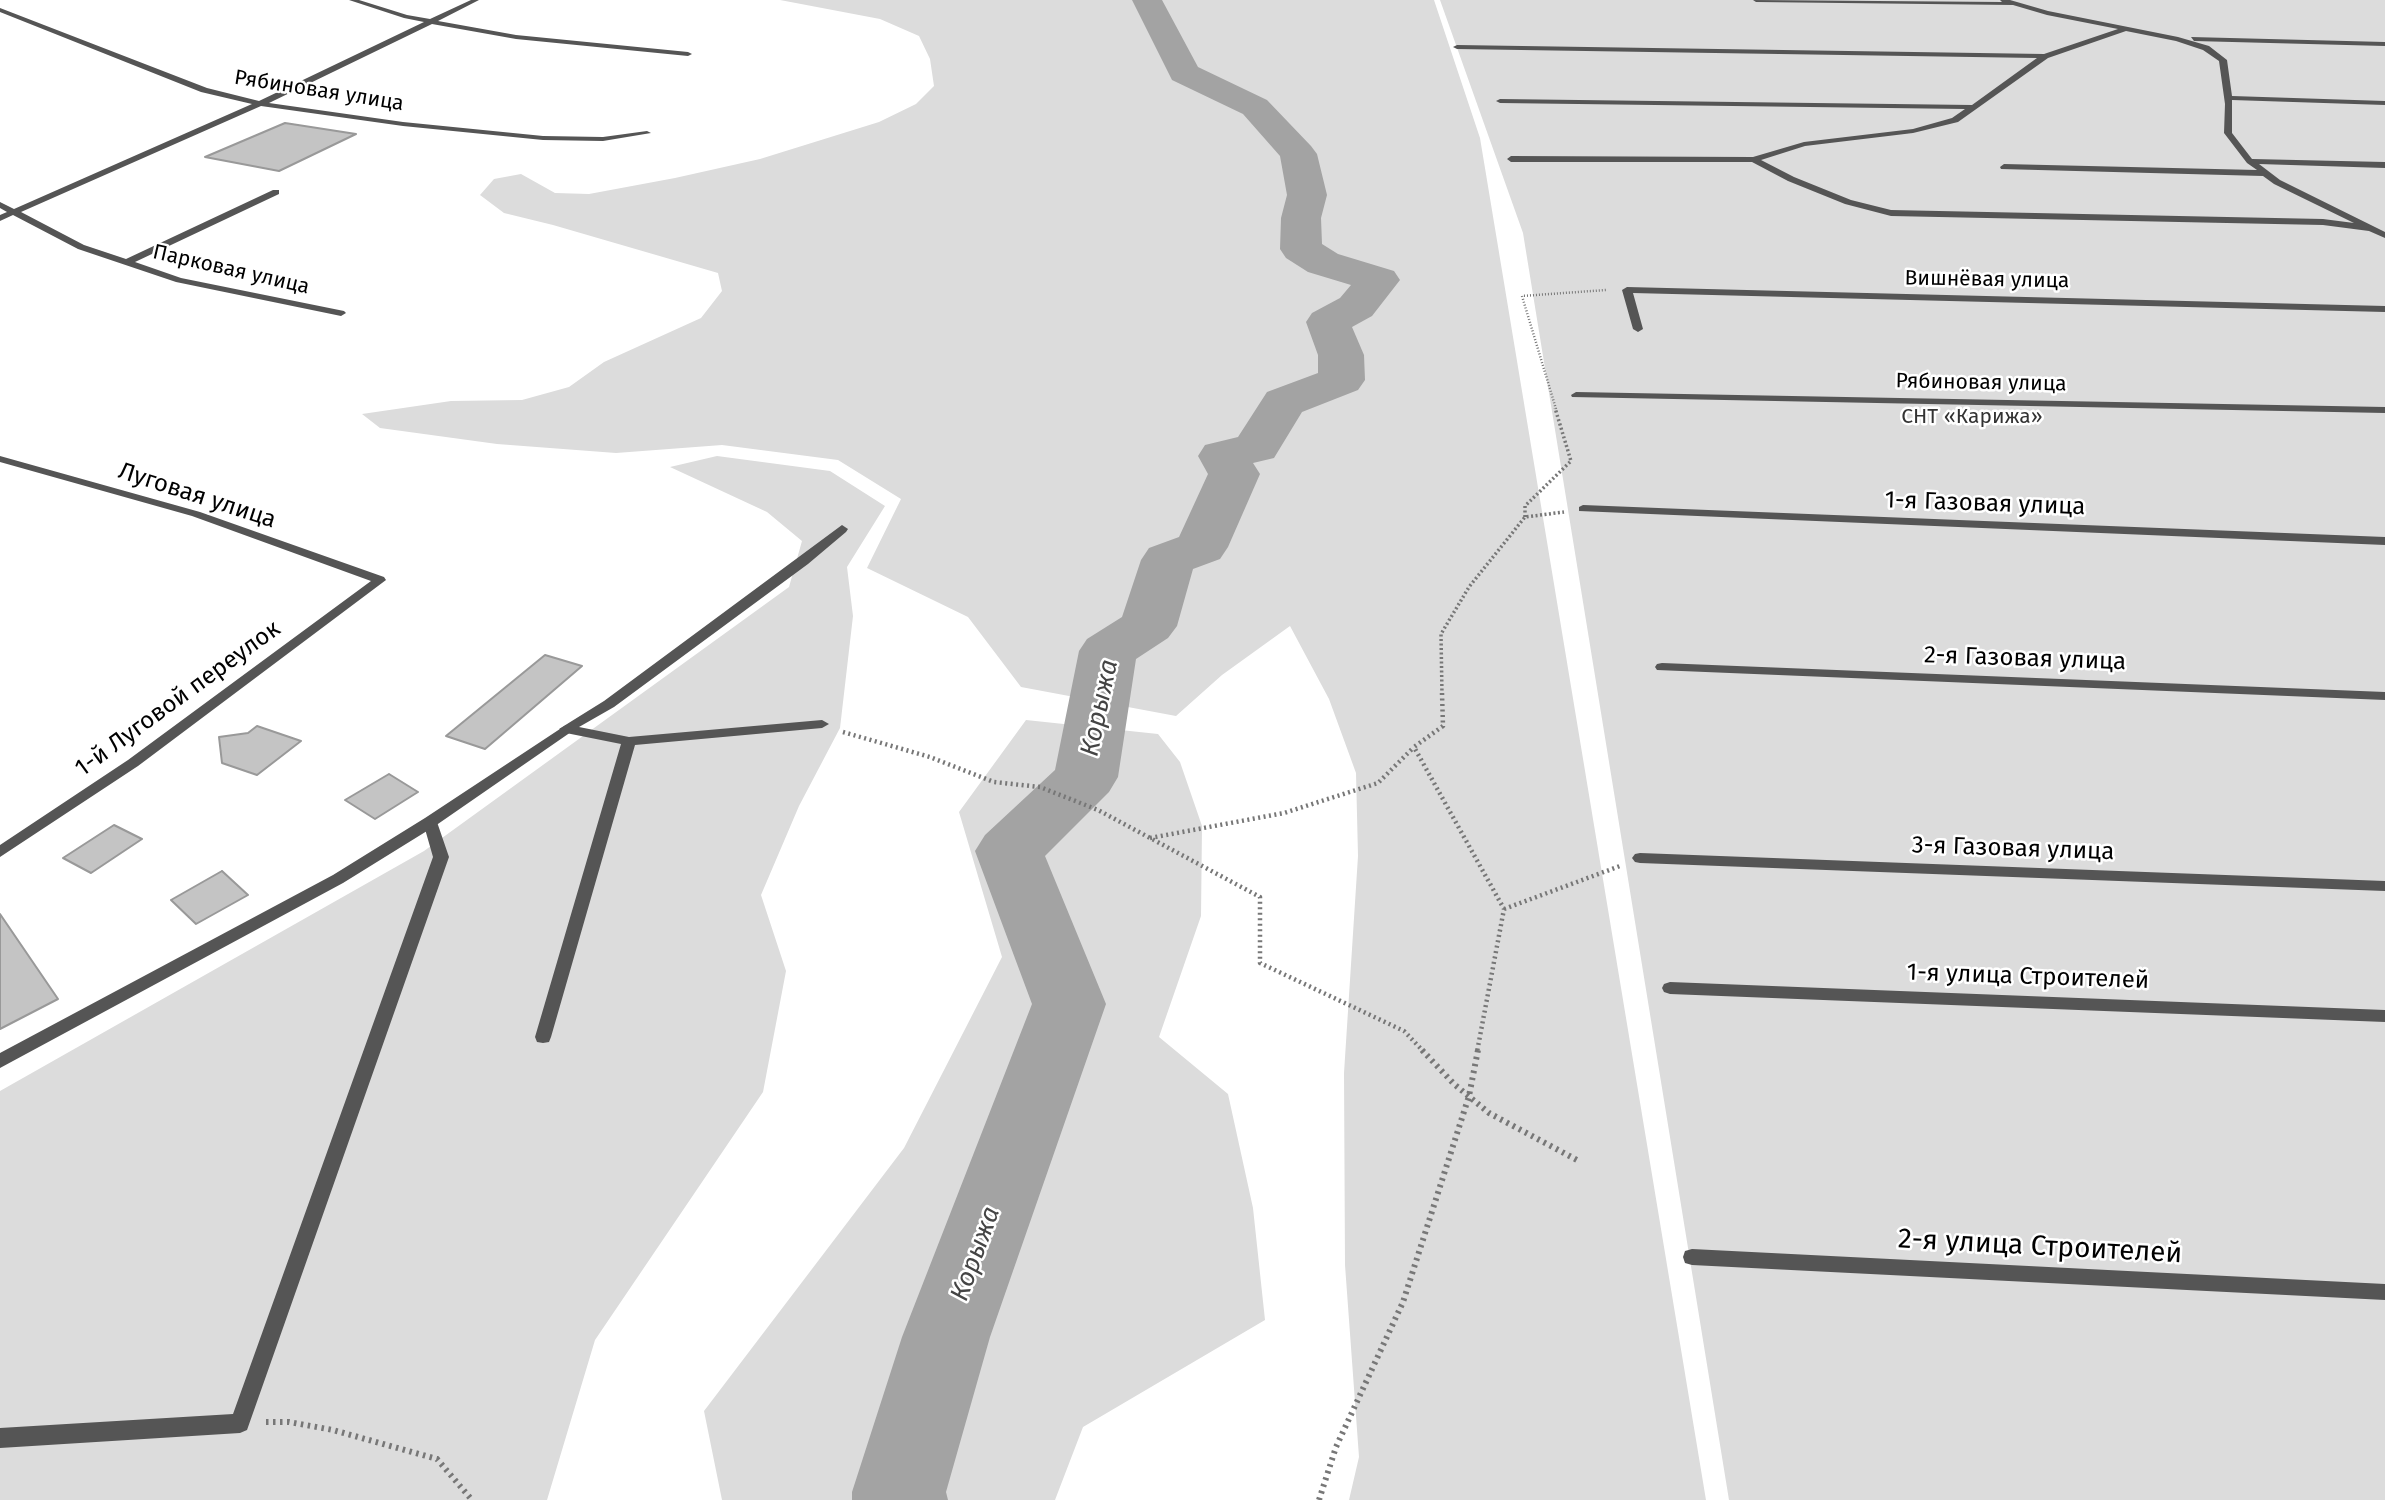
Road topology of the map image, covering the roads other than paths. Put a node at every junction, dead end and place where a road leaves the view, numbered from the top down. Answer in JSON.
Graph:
{"nodes":[{"id":1,"x":352,"y":0,"type":"edge"},
{"id":2,"x":476,"y":0,"type":"edge"},
{"id":3,"x":1756,"y":0,"type":"edge"},
{"id":4,"x":2007,"y":2,"type":"edge"},
{"id":5,"x":0,"y":10,"type":"edge"},
{"id":6,"x":430,"y":22,"type":"junction"},
{"id":7,"x":2125,"y":29,"type":"junction"},
{"id":8,"x":2178,"y":39,"type":"junction"},
{"id":9,"x":2385,"y":44,"type":"edge"},
{"id":10,"x":1457,"y":47,"type":"dead end"},
{"id":11,"x":688,"y":54,"type":"dead end"},
{"id":12,"x":2045,"y":56,"type":"junction"},
{"id":13,"x":2228,"y":98,"type":"junction"},
{"id":14,"x":1500,"y":101,"type":"dead end"},
{"id":15,"x":2385,"y":103,"type":"edge"},
{"id":16,"x":260,"y":104,"type":"junction"},
{"id":17,"x":1977,"y":107,"type":"junction"},
{"id":18,"x":647,"y":132,"type":"dead end"},
{"id":19,"x":1511,"y":159,"type":"dead end"},
{"id":20,"x":1754,"y":160,"type":"junction"},
{"id":21,"x":2250,"y":161,"type":"junction"},
{"id":22,"x":2385,"y":164,"type":"edge"},
{"id":23,"x":2004,"y":167,"type":"dead end"},
{"id":24,"x":2265,"y":173,"type":"junction"},
{"id":25,"x":276,"y":192,"type":"dead end"},
{"id":26,"x":0,"y":205,"type":"edge"},
{"id":27,"x":14,"y":212,"type":"junction"},
{"id":28,"x":0,"y":218,"type":"edge"},
{"id":29,"x":2370,"y":228,"type":"junction"},
{"id":30,"x":2385,"y":235,"type":"edge"},
{"id":31,"x":127,"y":262,"type":"junction"},
{"id":32,"x":2385,"y":309,"type":"edge"},
{"id":33,"x":341,"y":313,"type":"dead end"},
{"id":34,"x":1638,"y":329,"type":"dead end"},
{"id":35,"x":1576,"y":395,"type":"dead end"},
{"id":36,"x":2385,"y":410,"type":"edge"},
{"id":37,"x":0,"y":459,"type":"edge"},
{"id":38,"x":1583,"y":509,"type":"road end"},
{"id":39,"x":842,"y":528,"type":"dead end"},
{"id":40,"x":2385,"y":541,"type":"edge"},
{"id":41,"x":380,"y":580,"type":"joint"},
{"id":42,"x":1662,"y":667,"type":"dead end"},
{"id":43,"x":2385,"y":696,"type":"edge"},
{"id":44,"x":822,"y":724,"type":"road end"},
{"id":45,"x":566,"y":729,"type":"junction"},
{"id":46,"x":629,"y":741,"type":"junction"},
{"id":47,"x":430,"y":822,"type":"junction"},
{"id":48,"x":0,"y":852,"type":"edge"},
{"id":49,"x":1640,"y":859,"type":"road end"},
{"id":50,"x":2385,"y":886,"type":"edge"},
{"id":51,"x":1670,"y":988,"type":"dead end"},
{"id":52,"x":2385,"y":1016,"type":"edge"},
{"id":53,"x":543,"y":1038,"type":"dead end"},
{"id":54,"x":0,"y":1061,"type":"edge"},
{"id":55,"x":1692,"y":1257,"type":"dead end"},
{"id":56,"x":2385,"y":1292,"type":"edge"},
{"id":57,"x":0,"y":1438,"type":"edge"}],
"edges":[{"from":1,"to":6,"type":"street"},
{"from":2,"to":6,"type":"street"},
{"from":3,"to":4,"type":"street"},
{"from":4,"to":7,"type":"street"},
{"from":5,"to":16,"type":"street","name":"Рябиновая улица"},
{"from":6,"to":11,"type":"street"},
{"from":6,"to":16,"type":"street"},
{"from":7,"to":8,"type":"street"},
{"from":7,"to":12,"type":"street"},
{"from":8,"to":9,"type":"street"},
{"from":8,"to":13,"type":"street"},
{"from":10,"to":12,"type":"street"},
{"from":12,"to":17,"type":"street"},
{"from":13,"to":15,"type":"street"},
{"from":13,"to":21,"type":"street"},
{"from":14,"to":17,"type":"street"},
{"from":16,"to":18,"type":"street","name":"Рябиновая улица"},
{"from":16,"to":27,"type":"street"},
{"from":17,"to":20,"type":"street"},
{"from":19,"to":20,"type":"street"},
{"from":20,"to":29,"type":"street"},
{"from":21,"to":22,"type":"street"},
{"from":21,"to":24,"type":"street"},
{"from":23,"to":24,"type":"street"},
{"from":24,"to":29,"type":"street"},
{"from":25,"to":31,"type":"street"},
{"from":26,"to":27,"type":"street","name":"Парковая улица"},
{"from":27,"to":28,"type":"street"},
{"from":27,"to":31,"type":"street","name":"Парковая улица"},
{"from":29,"to":30,"type":"street"},
{"from":31,"to":33,"type":"street","name":"Парковая улица"},
{"from":32,"to":34,"type":"street","name":"Вишнёвая улица"},
{"from":35,"to":36,"type":"street","name":"Рябиновая улица"},
{"from":37,"to":41,"type":"street","name":"Луговая улица"},
{"from":38,"to":40,"type":"street","name":"1-я Газовая улица"},
{"from":39,"to":45,"type":"street"},
{"from":41,"to":48,"type":"street","name":"1-й Луговой переулок"},
{"from":42,"to":43,"type":"street","name":"2-я Газовая улица"},
{"from":44,"to":46,"type":"street"},
{"from":45,"to":46,"type":"street"},
{"from":45,"to":47,"type":"street"},
{"from":46,"to":53,"type":"street"},
{"from":47,"to":54,"type":"street"},
{"from":47,"to":57,"type":"street"},
{"from":49,"to":50,"type":"street","name":"3-я Газовая улица"},
{"from":51,"to":52,"type":"street","name":"1-я улица Строителей"},
{"from":55,"to":56,"type":"street","name":"2-я улица Строителей"}]}
